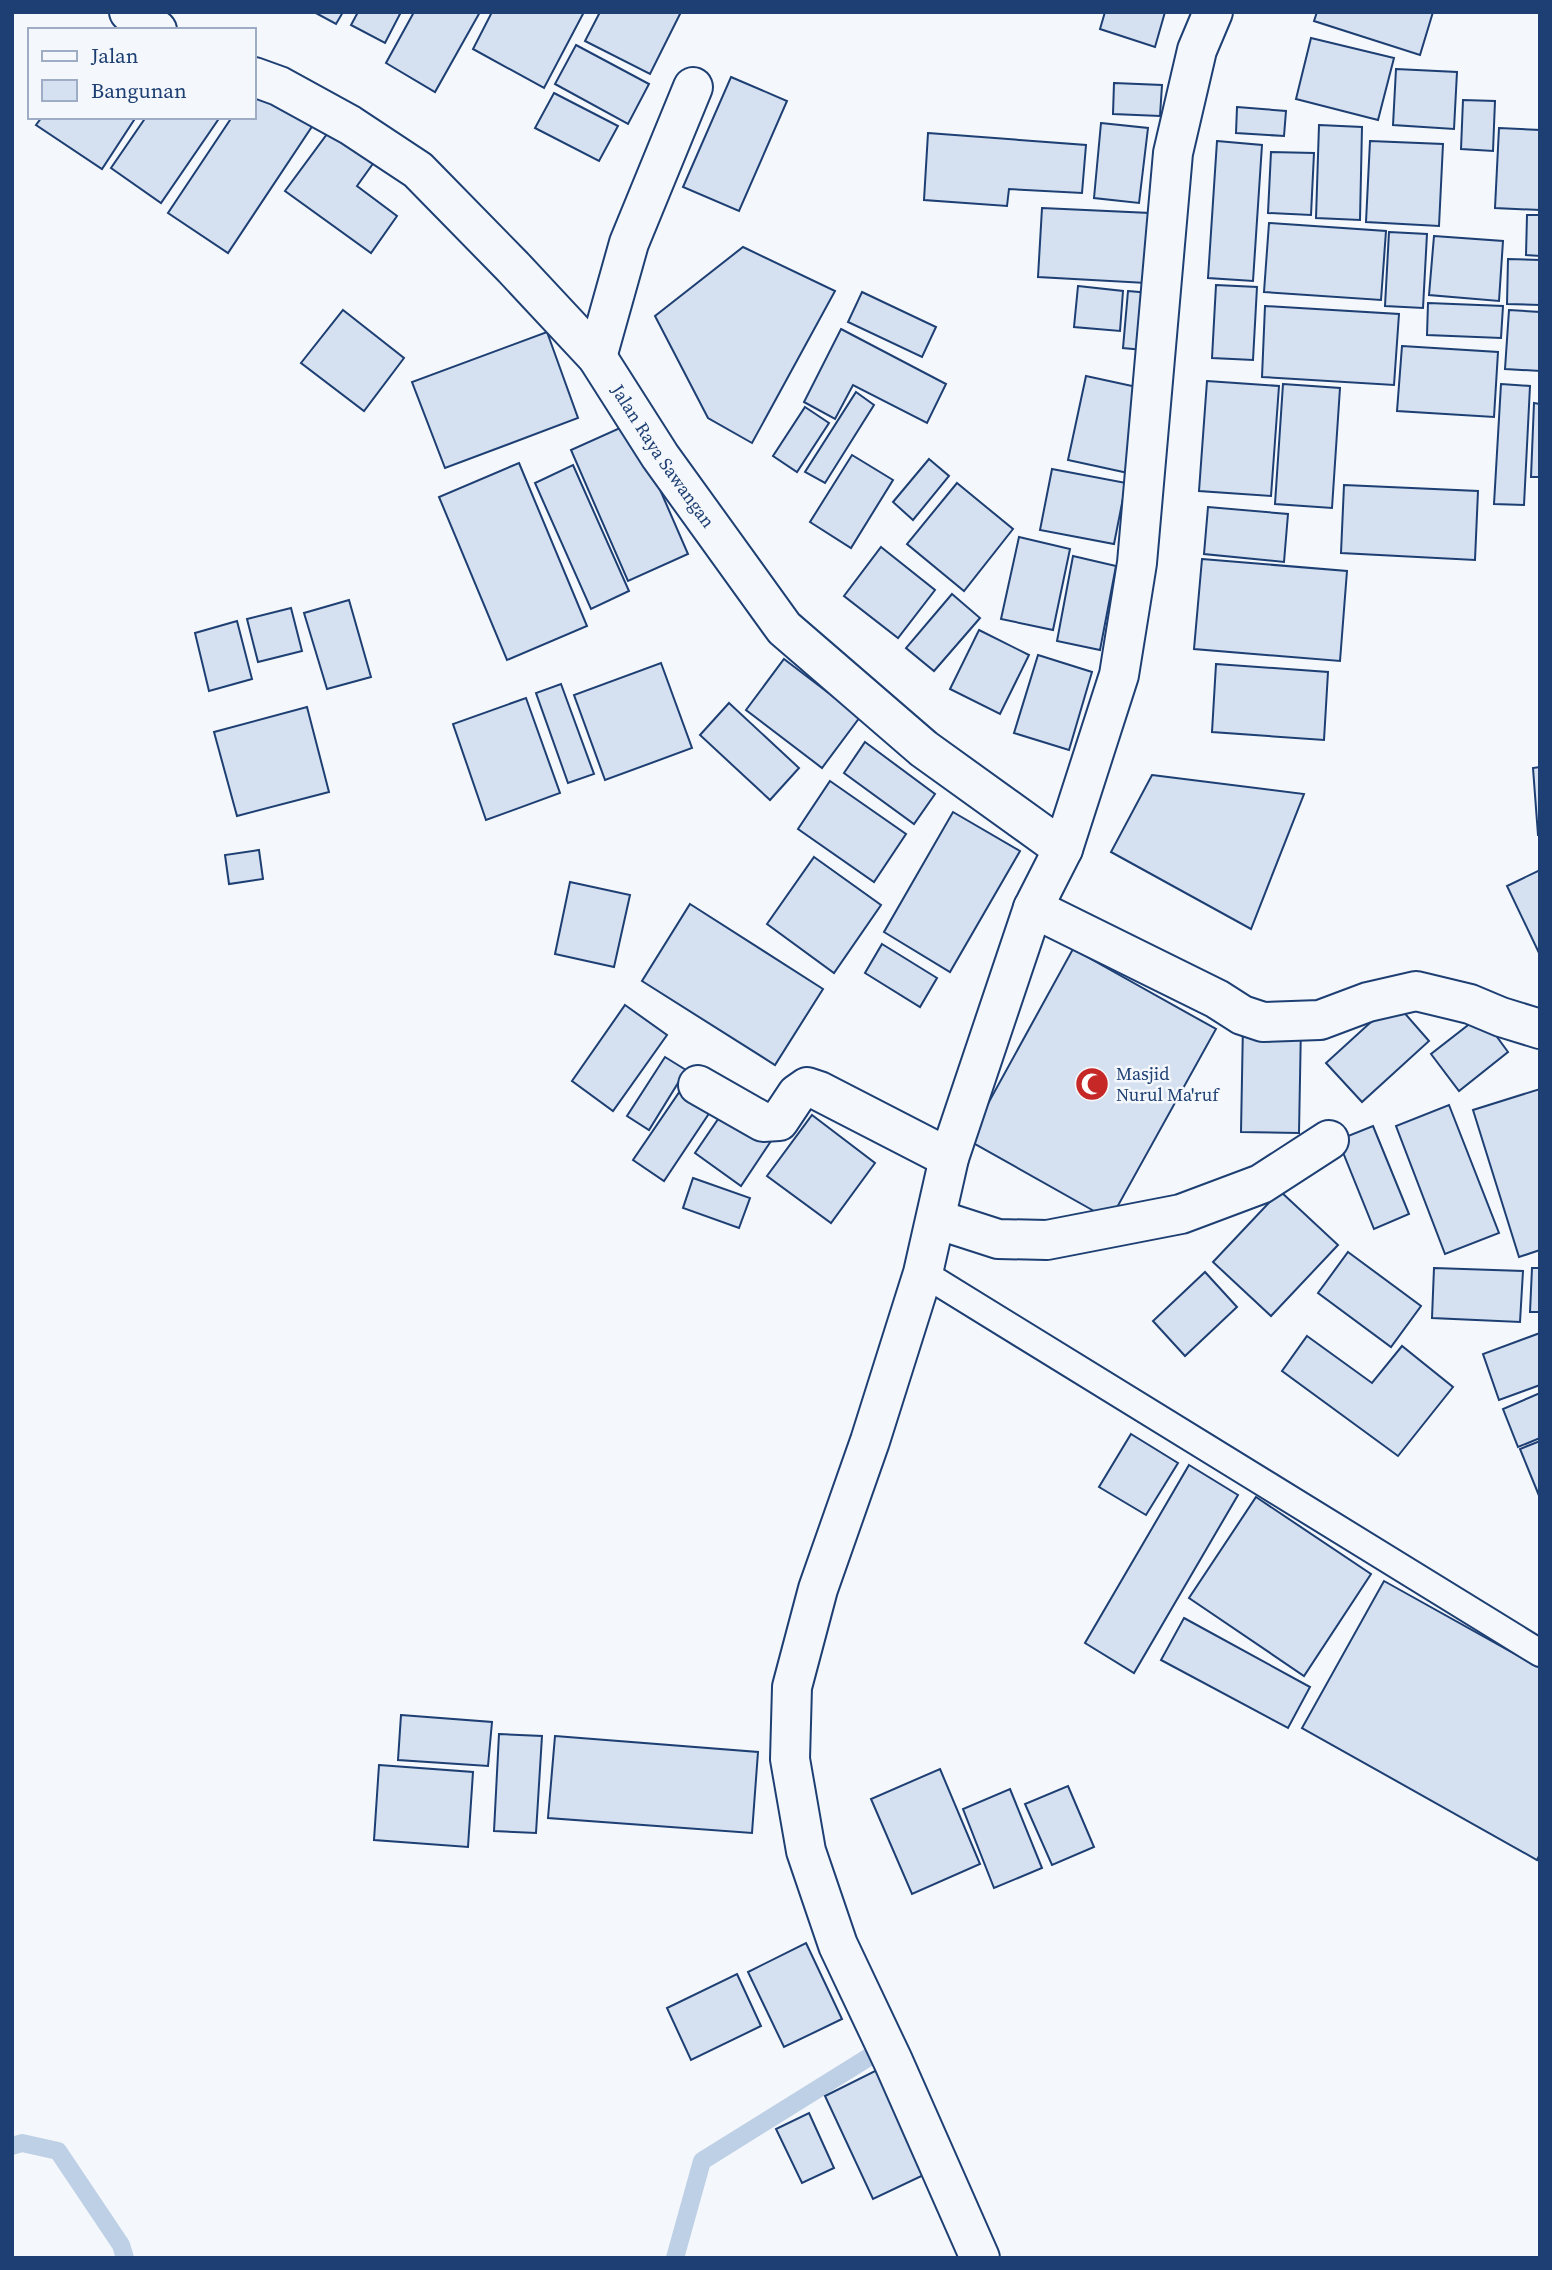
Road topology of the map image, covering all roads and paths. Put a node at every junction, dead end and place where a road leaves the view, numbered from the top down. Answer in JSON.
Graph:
{"nodes":[{"id":1,"x":129,"y":12,"type":"edge"},
{"id":2,"x":1213,"y":12,"type":"edge"},
{"id":3,"x":154,"y":28,"type":"edge"},
{"id":4,"x":256,"y":78,"type":"edge"},
{"id":5,"x":692,"y":87,"type":"dead end"},
{"id":6,"x":597,"y":357,"type":"junction"},
{"id":7,"x":1063,"y":849,"type":"junction"},
{"id":8,"x":1033,"y":908,"type":"junction"},
{"id":9,"x":1540,"y":1029,"type":"edge"},
{"id":10,"x":698,"y":1085,"type":"dead end"},
{"id":11,"x":1329,"y":1140,"type":"dead end"},
{"id":12,"x":949,"y":1158,"type":"junction"},
{"id":13,"x":936,"y":1219,"type":"junction"},
{"id":14,"x":923,"y":1273,"type":"junction"},
{"id":15,"x":1540,"y":1653,"type":"edge"},
{"id":16,"x":980,"y":2258,"type":"edge"}],
"edges":[{"from":1,"to":3,"type":"street"},
{"from":2,"to":7,"type":"street"},
{"from":4,"to":6,"type":"street","name":"Jalan Raya Sawangan"},
{"from":5,"to":6,"type":"street"},
{"from":6,"to":7,"type":"street","name":"Jalan Raya Sawangan"},
{"from":7,"to":8,"type":"street"},
{"from":8,"to":9,"type":"street"},
{"from":8,"to":12,"type":"street"},
{"from":10,"to":12,"type":"street"},
{"from":11,"to":13,"type":"street"},
{"from":12,"to":13,"type":"street"},
{"from":13,"to":14,"type":"street"},
{"from":14,"to":15,"type":"lane"},
{"from":14,"to":16,"type":"street"}]}
